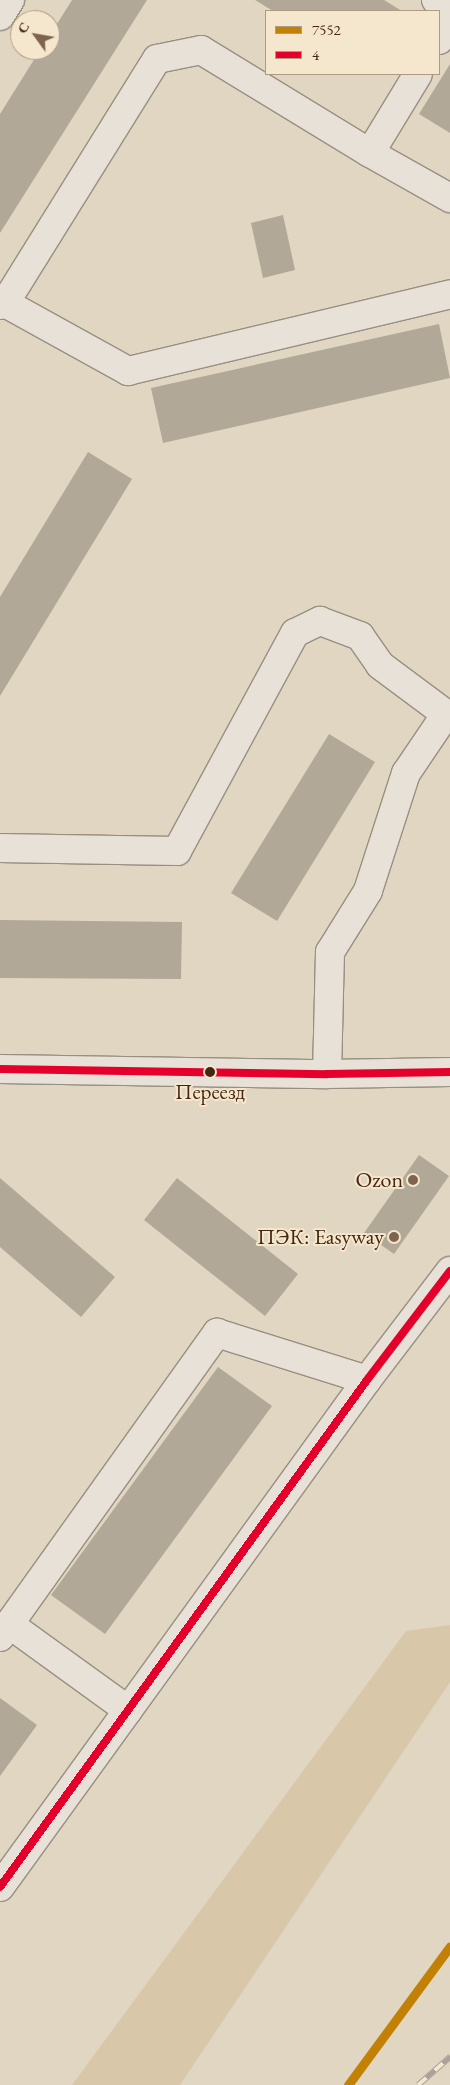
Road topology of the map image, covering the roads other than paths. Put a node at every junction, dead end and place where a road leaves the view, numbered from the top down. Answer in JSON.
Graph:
{"nodes":[{"id":1,"x":10,"y":0,"type":"edge"},
{"id":2,"x":436,"y":0,"type":"edge"},
{"id":3,"x":450,"y":8,"type":"edge"},
{"id":4,"x":0,"y":16,"type":"edge"},
{"id":5,"x":450,"y":21,"type":"edge"},
{"id":6,"x":440,"y":38,"type":"edge"},
{"id":7,"x":417,"y":75,"type":"edge"},
{"id":8,"x":370,"y":153,"type":"junction"},
{"id":9,"x":450,"y":198,"type":"edge"},
{"id":10,"x":450,"y":294,"type":"edge"},
{"id":11,"x":2,"y":304,"type":"edge"},
{"id":12,"x":448,"y":711,"type":"edge"},
{"id":13,"x":0,"y":848,"type":"edge"},
{"id":14,"x":0,"y":1069,"type":"edge"},
{"id":15,"x":450,"y":1072,"type":"edge"},
{"id":16,"x":327,"y":1074,"type":"junction"},
{"id":17,"x":450,"y":1271,"type":"edge"},
{"id":18,"x":367,"y":1380,"type":"junction"},
{"id":19,"x":4,"y":1631,"type":"edge"},
{"id":20,"x":128,"y":1710,"type":"junction"},
{"id":21,"x":0,"y":1886,"type":"edge"}],
"edges":[{"from":1,"to":4,"type":"street"},
{"from":2,"to":3,"type":"street"},
{"from":5,"to":6,"type":"street"},
{"from":7,"to":8,"type":"street"},
{"from":8,"to":9,"type":"street"},
{"from":8,"to":11,"type":"street"},
{"from":10,"to":11,"type":"street"},
{"from":12,"to":13,"type":"street"},
{"from":12,"to":16,"type":"street"},
{"from":14,"to":16,"type":"street"},
{"from":15,"to":16,"type":"street"},
{"from":17,"to":18,"type":"street"},
{"from":18,"to":19,"type":"street"},
{"from":18,"to":20,"type":"street"},
{"from":19,"to":20,"type":"street"},
{"from":20,"to":21,"type":"street"}]}
